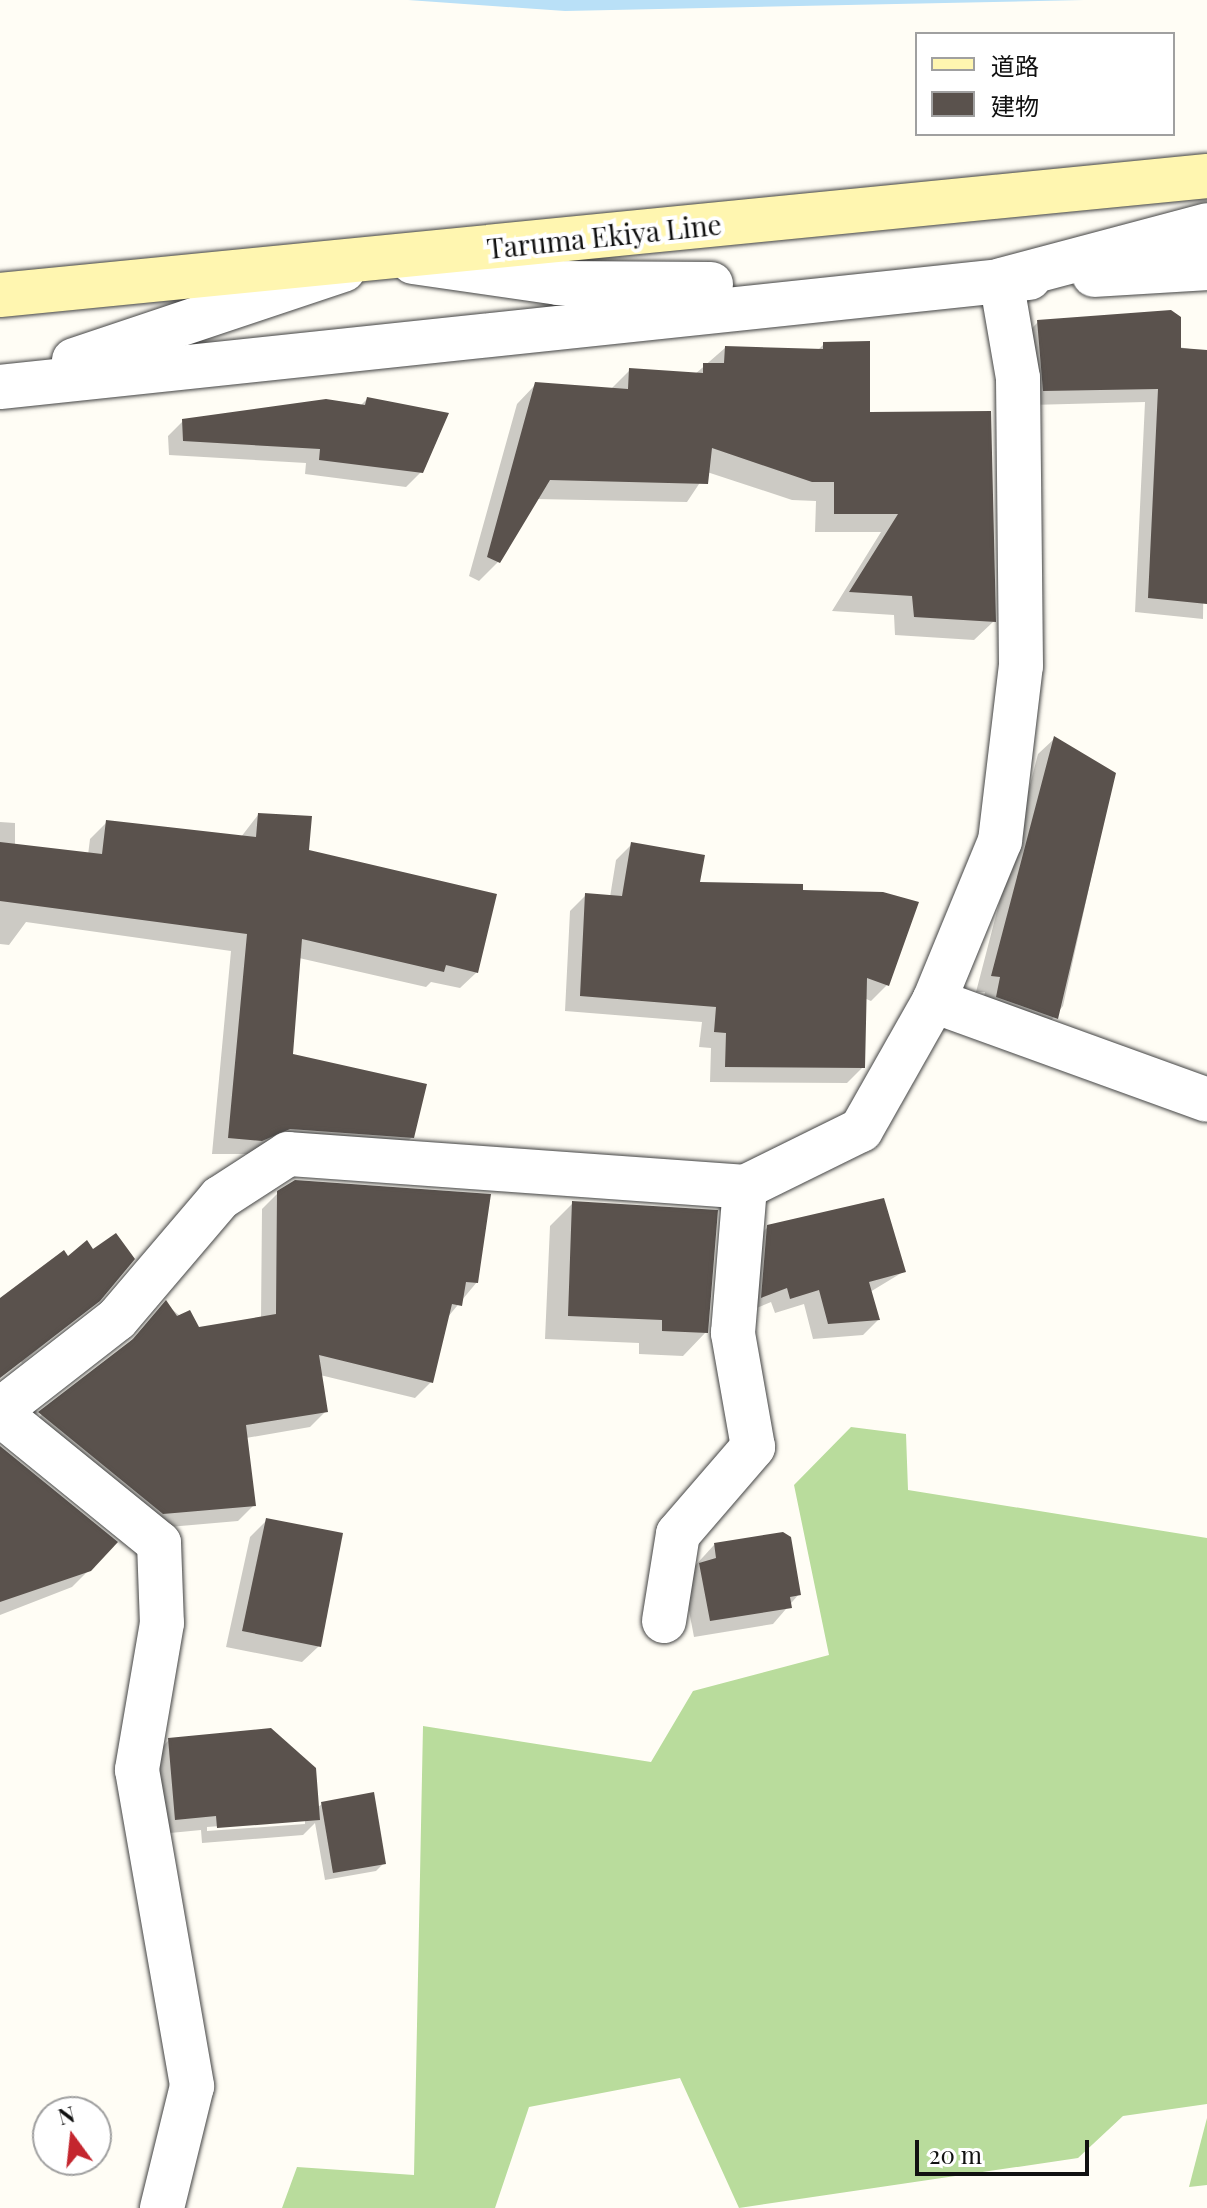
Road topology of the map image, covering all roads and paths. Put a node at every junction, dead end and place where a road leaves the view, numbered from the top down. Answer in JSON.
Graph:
{"nodes":[{"id":1,"x":1207,"y":176,"type":"edge"},
{"id":2,"x":1207,"y":225,"type":"edge"},
{"id":3,"x":379,"y":258,"type":"junction"},
{"id":4,"x":1207,"y":268,"type":"edge"},
{"id":5,"x":1001,"y":280,"type":"junction"},
{"id":6,"x":921,"y":284,"type":"junction"},
{"id":7,"x":0,"y":295,"type":"edge"},
{"id":8,"x":0,"y":386,"type":"edge"},
{"id":9,"x":934,"y":1001,"type":"junction"},
{"id":10,"x":1207,"y":1100,"type":"edge"},
{"id":11,"x":745,"y":1187,"type":"junction"},
{"id":12,"x":0,"y":1412,"type":"edge"},
{"id":13,"x":664,"y":1621,"type":"dead end"},
{"id":14,"x":162,"y":2208,"type":"edge"}],
"edges":[{"from":1,"to":3,"type":"main road","name":"Taruma Ekiya Line"},
{"from":2,"to":5,"type":"street"},
{"from":3,"to":6,"type":"street"},
{"from":3,"to":7,"type":"main road","name":"Taruma Ekiya Line"},
{"from":3,"to":8,"type":"street"},
{"from":4,"to":5,"type":"street"},
{"from":5,"to":6,"type":"street"},
{"from":5,"to":9,"type":"street"},
{"from":6,"to":8,"type":"street"},
{"from":9,"to":10,"type":"street"},
{"from":9,"to":11,"type":"street"},
{"from":11,"to":12,"type":"street"},
{"from":11,"to":13,"type":"street"},
{"from":12,"to":14,"type":"street"}]}
